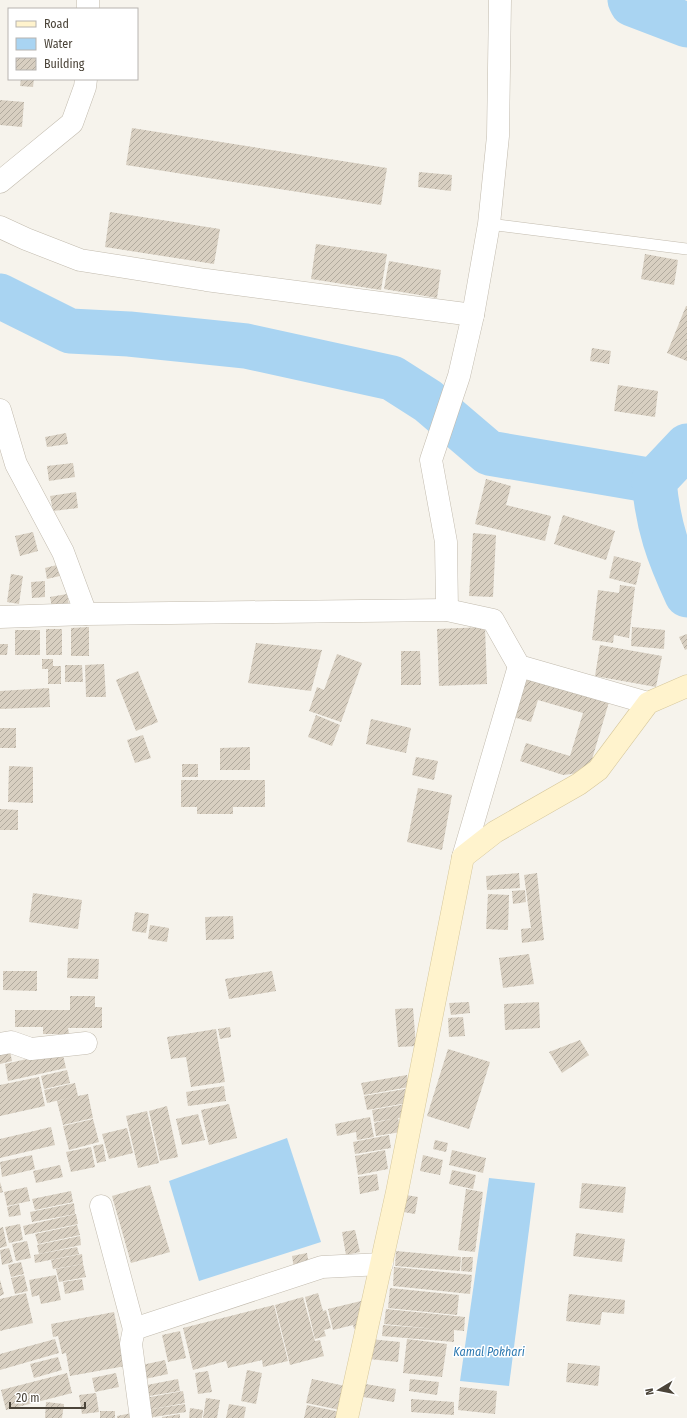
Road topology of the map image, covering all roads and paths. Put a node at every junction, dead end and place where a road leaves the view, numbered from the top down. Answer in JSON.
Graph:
{"nodes":[{"id":1,"x":500,"y":0,"type":"edge"},
{"id":2,"x":86,"y":80,"type":"edge"},
{"id":3,"x":0,"y":182,"type":"edge"},
{"id":4,"x":489,"y":224,"type":"junction"},
{"id":5,"x":0,"y":227,"type":"edge"},
{"id":6,"x":687,"y":249,"type":"edge"},
{"id":7,"x":473,"y":315,"type":"junction"},
{"id":8,"x":0,"y":410,"type":"edge"},
{"id":9,"x":447,"y":610,"type":"junction"},
{"id":10,"x":86,"y":614,"type":"junction"},
{"id":11,"x":0,"y":617,"type":"edge"},
{"id":12,"x":518,"y":666,"type":"junction"},
{"id":13,"x":687,"y":686,"type":"edge"},
{"id":14,"x":648,"y":703,"type":"junction"},
{"id":15,"x":463,"y":857,"type":"junction"},
{"id":16,"x":86,"y":1043,"type":"dead end"},
{"id":17,"x":0,"y":1044,"type":"edge"},
{"id":18,"x":101,"y":1206,"type":"dead end"},
{"id":19,"x":382,"y":1264,"type":"junction"},
{"id":20,"x":134,"y":1329,"type":"junction"},
{"id":21,"x":141,"y":1418,"type":"edge"},
{"id":22,"x":347,"y":1418,"type":"edge"}],
"edges":[{"from":1,"to":4,"type":"street"},
{"from":2,"to":3,"type":"street"},
{"from":4,"to":6,"type":"lane"},
{"from":4,"to":7,"type":"street"},
{"from":5,"to":7,"type":"street"},
{"from":7,"to":9,"type":"street"},
{"from":8,"to":10,"type":"street"},
{"from":9,"to":10,"type":"street"},
{"from":9,"to":12,"type":"street"},
{"from":10,"to":11,"type":"street"},
{"from":12,"to":14,"type":"street"},
{"from":12,"to":15,"type":"street"},
{"from":13,"to":14,"type":"main road"},
{"from":14,"to":15,"type":"main road"},
{"from":15,"to":19,"type":"main road"},
{"from":16,"to":17,"type":"street"},
{"from":18,"to":20,"type":"street"},
{"from":19,"to":20,"type":"street"},
{"from":19,"to":22,"type":"main road"},
{"from":20,"to":21,"type":"street"}]}
